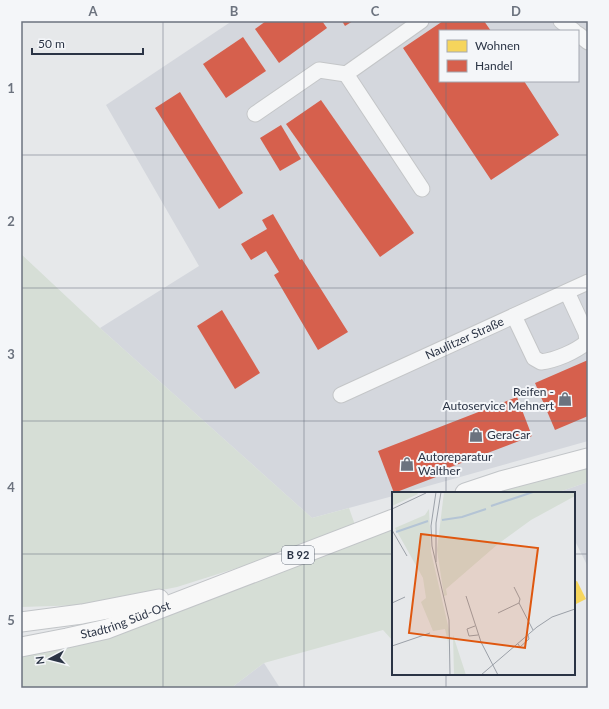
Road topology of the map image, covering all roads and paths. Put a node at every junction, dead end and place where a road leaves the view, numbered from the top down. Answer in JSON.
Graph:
{"nodes":[{"id":1,"x":421,"y":21,"type":"edge"},
{"id":2,"x":561,"y":21,"type":"edge"},
{"id":3,"x":573,"y":30,"type":"edge"},
{"id":4,"x":579,"y":35,"type":"edge"},
{"id":5,"x":588,"y":42,"type":"edge"},
{"id":6,"x":346,"y":74,"type":"junction"},
{"id":7,"x":255,"y":114,"type":"dead end"},
{"id":8,"x":422,"y":189,"type":"dead end"},
{"id":9,"x":588,"y":282,"type":"edge"},
{"id":10,"x":566,"y":292,"type":"junction"},
{"id":11,"x":514,"y":316,"type":"junction"},
{"id":12,"x":341,"y":394,"type":"dead end"},
{"id":13,"x":588,"y":458,"type":"edge"},
{"id":14,"x":468,"y":492,"type":"edge"},
{"id":15,"x":392,"y":519,"type":"edge"},
{"id":16,"x":203,"y":590,"type":"junction"},
{"id":17,"x":21,"y":622,"type":"edge"},
{"id":18,"x":21,"y":647,"type":"edge"}],
"edges":[{"from":1,"to":6,"type":"street"},
{"from":2,"to":3,"type":"street"},
{"from":4,"to":5,"type":"street"},
{"from":6,"to":7,"type":"street"},
{"from":6,"to":8,"type":"street"},
{"from":9,"to":10,"type":"street","name":"Naulitzer Straße"},
{"from":10,"to":11,"type":"street","name":"Naulitzer Straße"},
{"from":10,"to":11,"type":"street"},
{"from":11,"to":12,"type":"street","name":"Naulitzer Straße"},
{"from":13,"to":14,"type":"main road"},
{"from":15,"to":16,"type":"main road","name":"Stadtring Süd-Ost","number":"B 92"},
{"from":16,"to":17,"type":"main road","name":"Stadtring Süd-Ost","number":"B 92"},
{"from":16,"to":18,"type":"main road","name":"Stadtring Süd-Ost","number":"B 92"}]}
